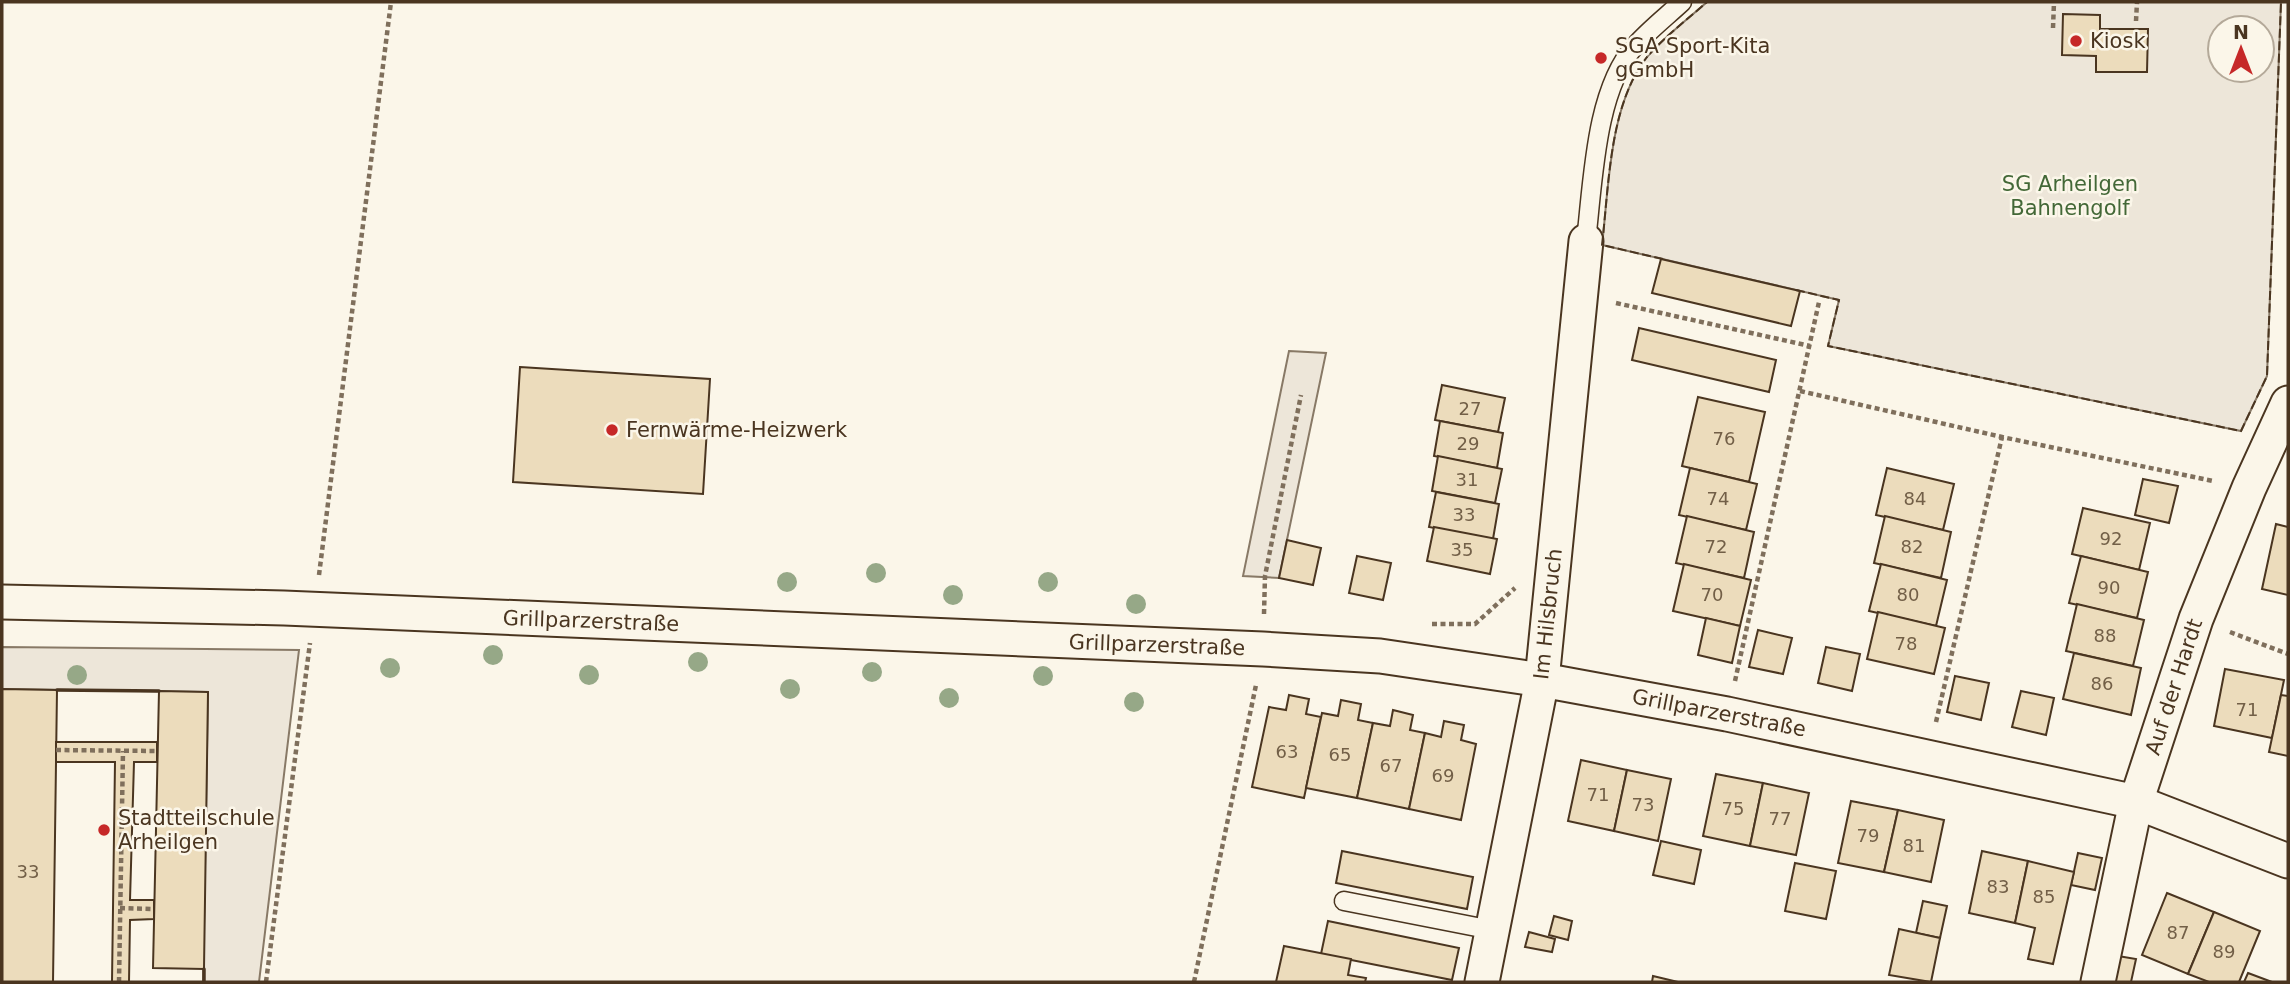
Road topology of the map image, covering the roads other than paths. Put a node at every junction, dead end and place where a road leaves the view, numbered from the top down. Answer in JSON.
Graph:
{"nodes":[{"id":1,"x":1682,"y":2,"type":"edge"},
{"id":2,"x":1586,"y":241,"type":"joint"},
{"id":3,"x":2288,"y":403,"type":"edge"},
{"id":4,"x":2,"y":602,"type":"edge"},
{"id":5,"x":1542,"y":680,"type":"junction"},
{"id":6,"x":2136,"y":802,"type":"junction"},
{"id":7,"x":2288,"y":861,"type":"edge"},
{"id":8,"x":1344,"y":901,"type":"dead end"},
{"id":9,"x":1492,"y":930,"type":"junction"},
{"id":10,"x":1482,"y":982,"type":"edge"},
{"id":11,"x":2098,"y":982,"type":"edge"}],
"edges":[{"from":1,"to":2,"type":"lane"},
{"from":2,"to":5,"type":"street","name":"Im Hilsbruch"},
{"from":3,"to":6,"type":"street","name":"Auf der Hardt"},
{"from":4,"to":5,"type":"street","name":"Grillparzerstraße"},
{"from":5,"to":6,"type":"street","name":"Grillparzerstraße"},
{"from":5,"to":9,"type":"street","name":"Im Hilsbruch"},
{"from":6,"to":7,"type":"street","name":"Grillparzerstraße"},
{"from":6,"to":11,"type":"street","name":"Auf der Hardt"},
{"from":8,"to":9,"type":"lane"},
{"from":9,"to":10,"type":"street","name":"Im Hilsbruch"}]}
